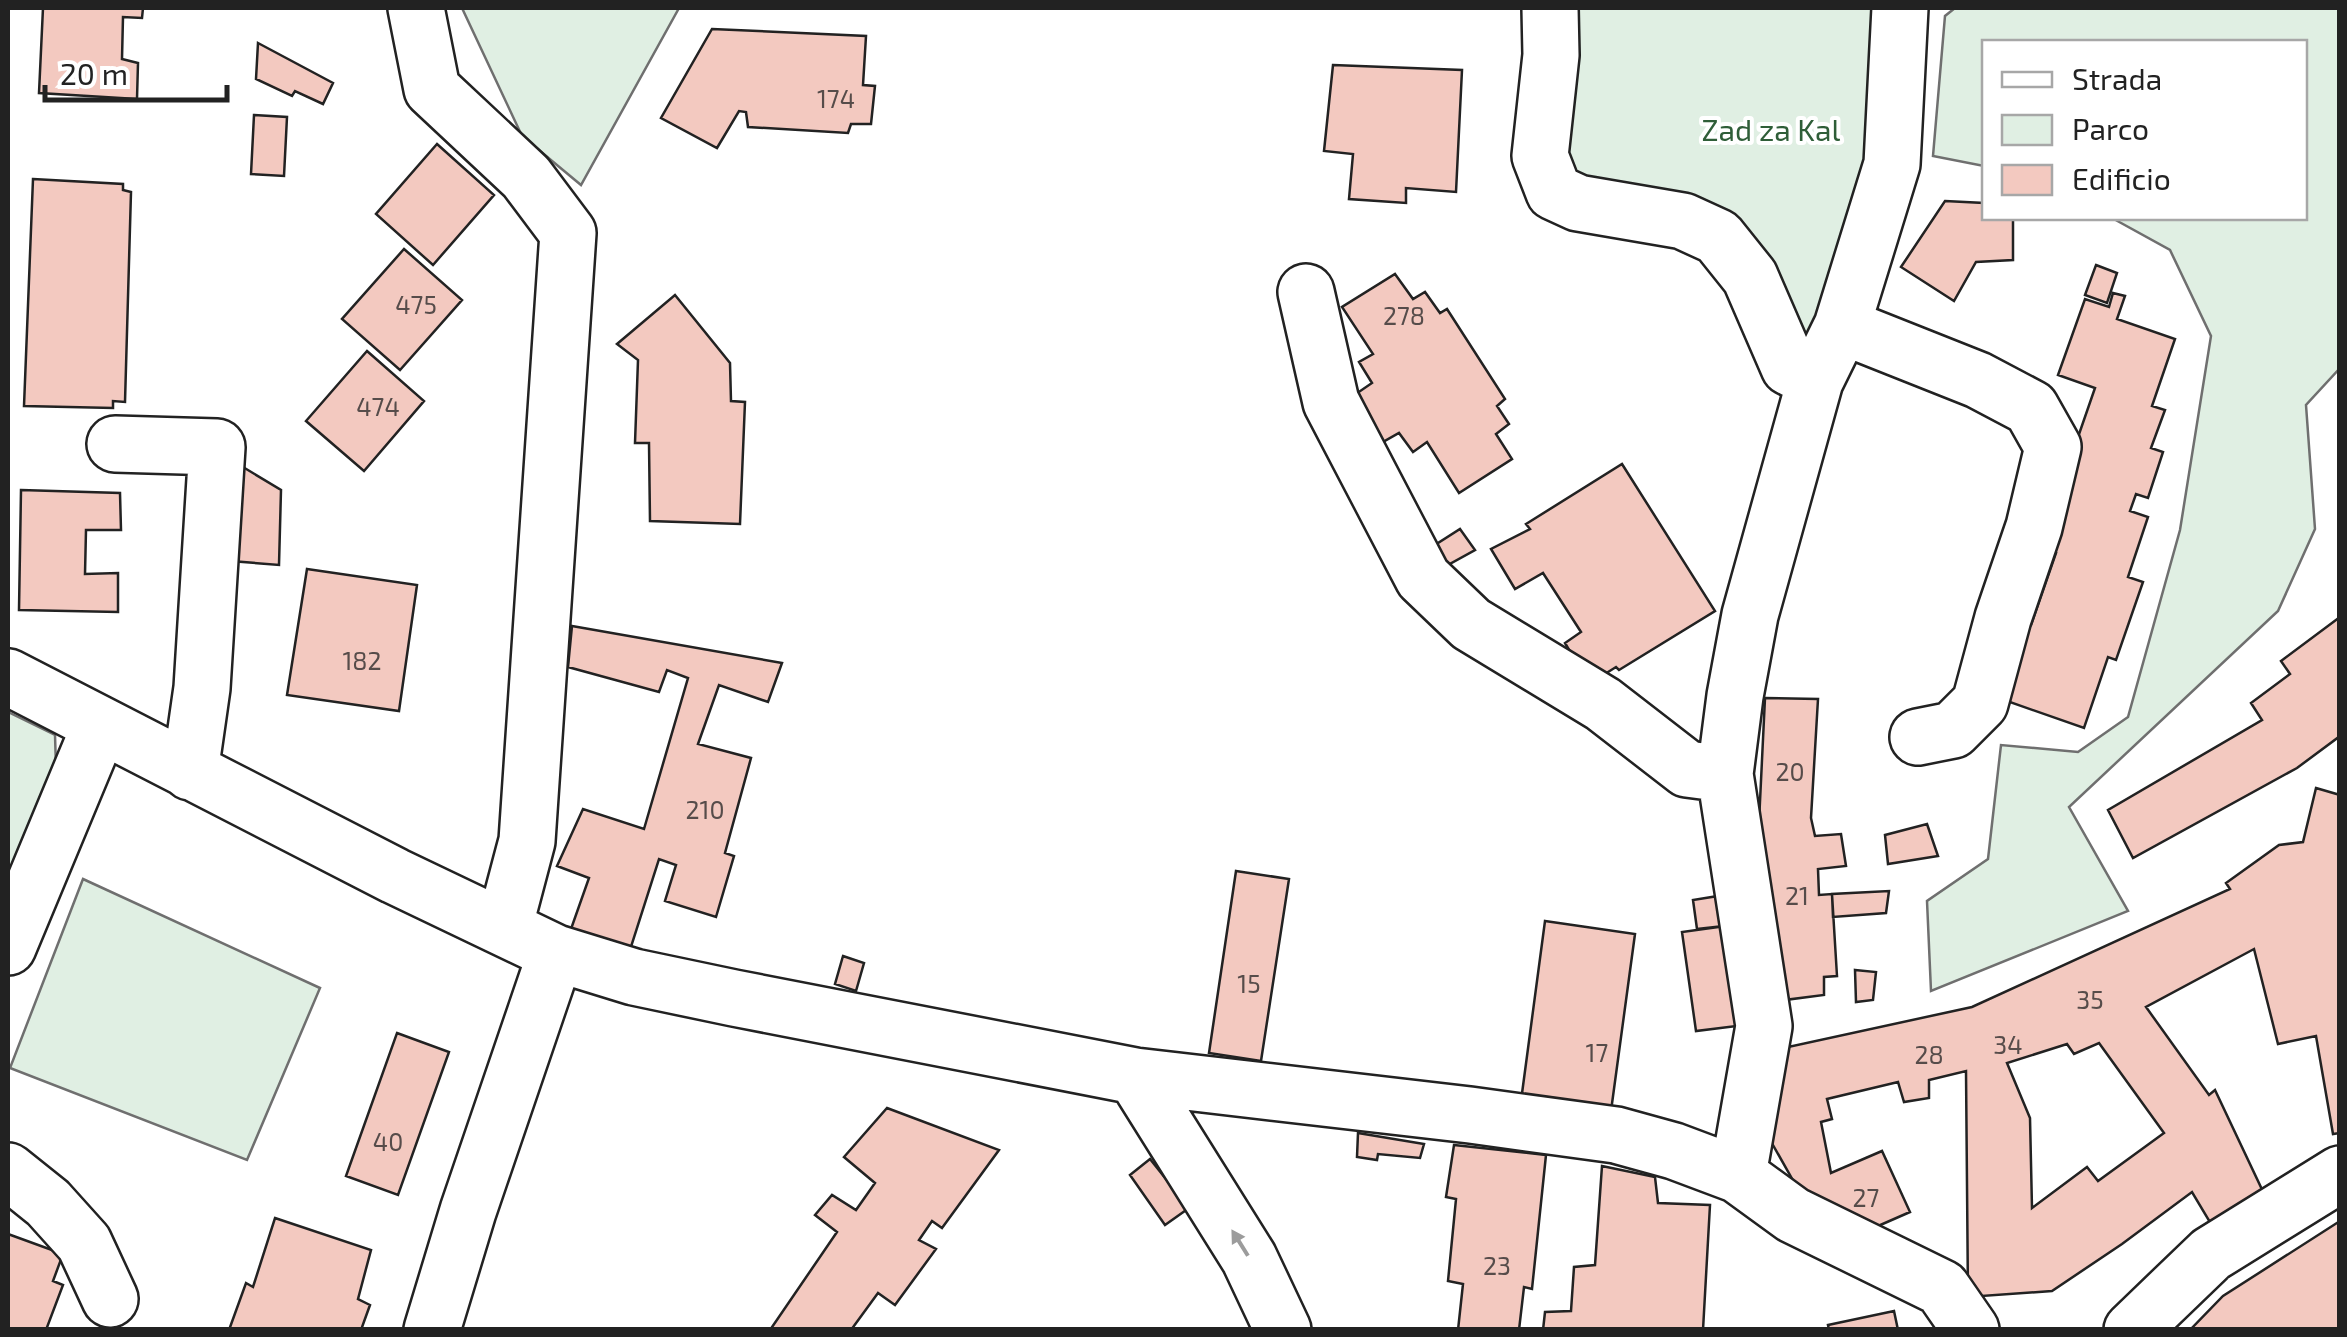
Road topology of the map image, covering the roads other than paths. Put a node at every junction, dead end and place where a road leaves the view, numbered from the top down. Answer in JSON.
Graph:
{"nodes":[{"id":1,"x":416,"y":8,"type":"edge"},
{"id":2,"x":1550,"y":8,"type":"edge"},
{"id":3,"x":1900,"y":8,"type":"edge"},
{"id":4,"x":1306,"y":292,"type":"dead end"},
{"id":5,"x":1842,"y":326,"type":"junction"},
{"id":6,"x":1815,"y":381,"type":"junction"},
{"id":7,"x":115,"y":444,"type":"dead end"},
{"id":8,"x":8,"y":677,"type":"edge"},
{"id":9,"x":100,"y":726,"type":"junction"},
{"id":10,"x":1918,"y":738,"type":"dead end"},
{"id":11,"x":190,"y":772,"type":"junction"},
{"id":12,"x":1725,"y":774,"type":"junction"},
{"id":13,"x":504,"y":928,"type":"junction"},
{"id":14,"x":8,"y":947,"type":"edge"},
{"id":15,"x":556,"y":953,"type":"junction"},
{"id":16,"x":1136,"y":1076,"type":"junction"},
{"id":17,"x":8,"y":1171,"type":"edge"},
{"id":18,"x":1738,"y":1174,"type":"junction"},
{"id":19,"x":2340,"y":1174,"type":"edge"},
{"id":20,"x":110,"y":1299,"type":"dead end"},
{"id":21,"x":432,"y":1330,"type":"edge"},
{"id":22,"x":1284,"y":1330,"type":"edge"},
{"id":23,"x":1970,"y":1330,"type":"edge"},
{"id":24,"x":2132,"y":1330,"type":"edge"}],
"edges":[{"from":1,"to":13,"type":"street"},
{"from":2,"to":6,"type":"street"},
{"from":3,"to":5,"type":"street"},
{"from":4,"to":12,"type":"street"},
{"from":5,"to":6,"type":"street"},
{"from":5,"to":10,"type":"street"},
{"from":6,"to":12,"type":"street"},
{"from":7,"to":11,"type":"street"},
{"from":8,"to":9,"type":"street"},
{"from":9,"to":11,"type":"street"},
{"from":9,"to":14,"type":"street"},
{"from":11,"to":13,"type":"street"},
{"from":12,"to":18,"type":"street"},
{"from":13,"to":15,"type":"street"},
{"from":15,"to":16,"type":"street"},
{"from":15,"to":21,"type":"street"},
{"from":16,"to":18,"type":"street"},
{"from":22,"to":16,"type":"street","one_way":true},
{"from":17,"to":20,"type":"street"},
{"from":18,"to":23,"type":"street"},
{"from":19,"to":24,"type":"street"}]}
